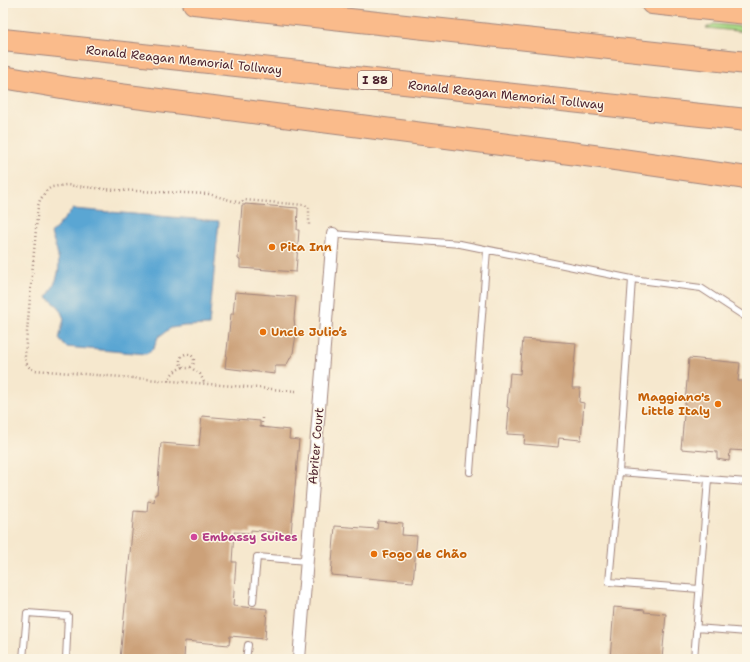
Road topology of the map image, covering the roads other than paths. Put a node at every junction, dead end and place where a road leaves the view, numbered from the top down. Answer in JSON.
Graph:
{"nodes":[{"id":1,"x":194,"y":3,"type":"edge"},
{"id":2,"x":652,"y":3,"type":"edge"},
{"id":3,"x":747,"y":14,"type":"edge"},
{"id":4,"x":3,"y":40,"type":"edge"},
{"id":5,"x":747,"y":63,"type":"edge"},
{"id":6,"x":3,"y":76,"type":"edge"},
{"id":7,"x":747,"y":120,"type":"edge"},
{"id":8,"x":747,"y":178,"type":"edge"},
{"id":9,"x":333,"y":234,"type":"joint"},
{"id":10,"x":487,"y":250,"type":"junction"},
{"id":11,"x":632,"y":279,"type":"junction"},
{"id":12,"x":747,"y":318,"type":"edge"},
{"id":13,"x":470,"y":472,"type":"dead end"},
{"id":14,"x":619,"y":472,"type":"junction"},
{"id":15,"x":708,"y":479,"type":"junction"},
{"id":16,"x":747,"y":482,"type":"edge"},
{"id":17,"x":307,"y":561,"type":"junction"},
{"id":18,"x":699,"y":589,"type":"junction"},
{"id":19,"x":253,"y":602,"type":"dead end"},
{"id":20,"x":696,"y":628,"type":"junction"},
{"id":21,"x":747,"y":632,"type":"edge"},
{"id":22,"x":248,"y":645,"type":"dead end"},
{"id":23,"x":23,"y":659,"type":"edge"},
{"id":24,"x":66,"y":659,"type":"edge"},
{"id":25,"x":246,"y":659,"type":"edge"},
{"id":26,"x":300,"y":659,"type":"edge"},
{"id":27,"x":694,"y":659,"type":"edge"}],
"edges":[{"from":1,"to":5,"type":"highway"},
{"from":2,"to":3,"type":"highway"},
{"from":4,"to":7,"type":"highway","name":"Ronald Reagan Memorial Tollway","number":"I 88"},
{"from":6,"to":8,"type":"highway"},
{"from":9,"to":10,"type":"lane"},
{"from":9,"to":17,"type":"street","name":"Abriter Court"},
{"from":10,"to":11,"type":"lane"},
{"from":10,"to":13,"type":"lane"},
{"from":11,"to":12,"type":"lane"},
{"from":11,"to":14,"type":"lane"},
{"from":14,"to":15,"type":"lane"},
{"from":14,"to":18,"type":"lane"},
{"from":15,"to":16,"type":"lane"},
{"from":15,"to":18,"type":"lane"},
{"from":17,"to":19,"type":"lane"},
{"from":17,"to":26,"type":"street","name":"Abriter Court"},
{"from":18,"to":20,"type":"lane"},
{"from":20,"to":21,"type":"lane"},
{"from":20,"to":27,"type":"lane"},
{"from":22,"to":25,"type":"lane"},
{"from":23,"to":24,"type":"lane"}]}
